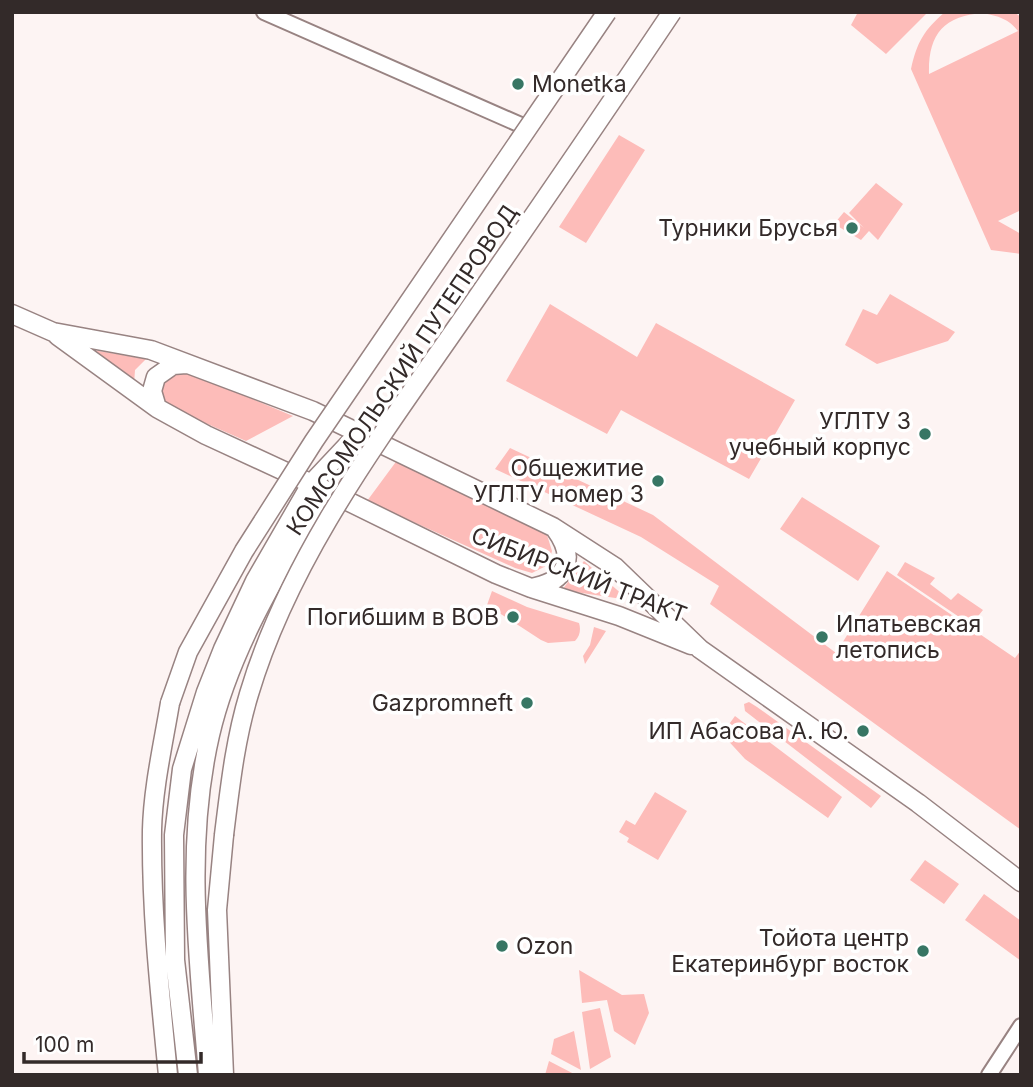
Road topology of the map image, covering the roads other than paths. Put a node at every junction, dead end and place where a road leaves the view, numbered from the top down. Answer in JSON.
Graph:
{"nodes":[{"id":1,"x":264,"y":12,"type":"edge"},
{"id":2,"x":607,"y":12,"type":"edge"},
{"id":3,"x":672,"y":12,"type":"edge"},
{"id":4,"x":523,"y":126,"type":"dead end"},
{"id":5,"x":12,"y":314,"type":"edge"},
{"id":6,"x":53,"y":332,"type":"junction"},
{"id":7,"x":188,"y":364,"type":"junction"},
{"id":8,"x":157,"y":408,"type":"junction"},
{"id":9,"x":359,"y":433,"type":"junction"},
{"id":10,"x":318,"y":487,"type":"junction"},
{"id":11,"x":554,"y":527,"type":"junction"},
{"id":12,"x":635,"y":587,"type":"junction"},
{"id":13,"x":531,"y":588,"type":"junction"},
{"id":14,"x":588,"y":606,"type":"junction"},
{"id":15,"x":700,"y":649,"type":"junction"},
{"id":16,"x":1021,"y":882,"type":"edge"},
{"id":17,"x":1021,"y":1026,"type":"edge"},
{"id":18,"x":168,"y":1075,"type":"edge"},
{"id":19,"x":188,"y":1075,"type":"edge"},
{"id":20,"x":208,"y":1075,"type":"edge"},
{"id":21,"x":224,"y":1075,"type":"edge"},
{"id":22,"x":989,"y":1075,"type":"edge"}],
"edges":[{"from":1,"to":4,"type":"street"},
{"from":2,"to":18,"type":"main road","name":"КОМСОМОЛЬСКИЙ ПУТЕПРОВОД","bridge":true},
{"from":3,"to":21,"type":"main road","name":"КОМСОМОЛЬСКИЙ ПУТЕПРОВОД","bridge":true},
{"from":5,"to":6,"type":"main road"},
{"from":6,"to":7,"type":"main road","name":"СИБИРСКИЙ ТРАКТ"},
{"from":6,"to":8,"type":"main road","name":"СИБИРСКИЙ ТРАКТ"},
{"from":7,"to":8,"type":"main road"},
{"from":7,"to":9,"type":"main road","name":"СИБИРСКИЙ ТРАКТ"},
{"from":8,"to":10,"type":"main road","name":"СИБИРСКИЙ ТРАКТ"},
{"from":9,"to":10,"type":"main road","name":"КОМСОМОЛЬСКИЙ ПУТЕПРОВОД"},
{"from":9,"to":11,"type":"main road","name":"СИБИРСКИЙ ТРАКТ"},
{"from":10,"to":13,"type":"main road","name":"СИБИРСКИЙ ТРАКТ"},
{"from":10,"to":19,"type":"main road"},
{"from":10,"to":20,"type":"main road"},
{"from":11,"to":12,"type":"main road","name":"СИБИРСКИЙ ТРАКТ"},
{"from":11,"to":13,"type":"main road"},
{"from":12,"to":14,"type":"main road"},
{"from":12,"to":15,"type":"main road","name":"СИБИРСКИЙ ТРАКТ"},
{"from":13,"to":14,"type":"main road","name":"СИБИРСКИЙ ТРАКТ"},
{"from":14,"to":15,"type":"main road","name":"СИБИРСКИЙ ТРАКТ"},
{"from":15,"to":16,"type":"main road","name":"СИБИРСКИЙ ТРАКТ"},
{"from":17,"to":22,"type":"street"}]}
